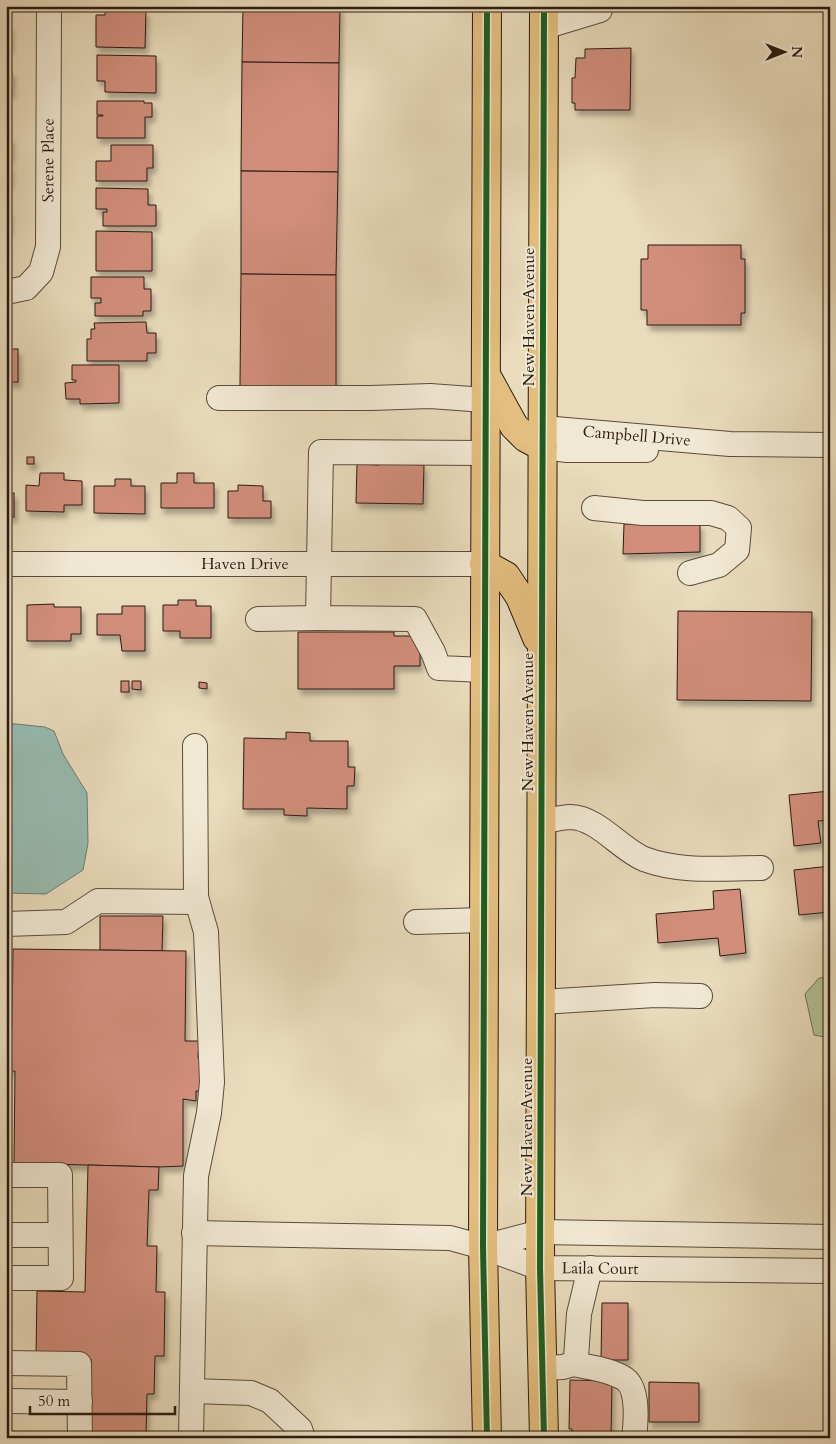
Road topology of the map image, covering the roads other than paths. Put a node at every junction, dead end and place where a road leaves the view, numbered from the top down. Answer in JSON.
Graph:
{"nodes":[{"id":1,"x":49,"y":6,"type":"edge"},
{"id":2,"x":487,"y":6,"type":"edge"},
{"id":3,"x":600,"y":6,"type":"edge"},
{"id":4,"x":539,"y":13,"type":"edge"},
{"id":5,"x":6,"y":292,"type":"edge"},
{"id":6,"x":485,"y":387,"type":"junction"},
{"id":7,"x":219,"y":398,"type":"dead end"},
{"id":8,"x":543,"y":437,"type":"junction"},
{"id":9,"x":830,"y":445,"type":"edge"},
{"id":10,"x":485,"y":454,"type":"junction"},
{"id":11,"x":594,"y":508,"type":"dead end"},
{"id":12,"x":6,"y":564,"type":"edge"},
{"id":13,"x":484,"y":564,"type":"junction"},
{"id":14,"x":320,"y":565,"type":"junction"},
{"id":15,"x":690,"y":573,"type":"dead end"},
{"id":16,"x":318,"y":618,"type":"junction"},
{"id":17,"x":258,"y":619,"type":"dead end"},
{"id":18,"x":542,"y":648,"type":"junction"},
{"id":19,"x":484,"y":670,"type":"junction"},
{"id":20,"x":195,"y":746,"type":"dead end"},
{"id":21,"x":541,"y":822,"type":"junction"},
{"id":22,"x":761,"y":868,"type":"dead end"},
{"id":23,"x":197,"y":902,"type":"junction"},
{"id":24,"x":484,"y":920,"type":"junction"},
{"id":25,"x":416,"y":922,"type":"dead end"},
{"id":26,"x":6,"y":924,"type":"edge"},
{"id":27,"x":700,"y":996,"type":"dead end"},
{"id":28,"x":541,"y":1002,"type":"junction"},
{"id":29,"x":6,"y":1175,"type":"edge"},
{"id":30,"x":540,"y":1232,"type":"junction"},
{"id":31,"x":194,"y":1233,"type":"junction"},
{"id":32,"x":6,"y":1235,"type":"edge"},
{"id":33,"x":60,"y":1235,"type":"junction"},
{"id":34,"x":830,"y":1237,"type":"edge"},
{"id":35,"x":483,"y":1247,"type":"junction"},
{"id":36,"x":540,"y":1268,"type":"junction"},
{"id":37,"x":590,"y":1268,"type":"junction"},
{"id":38,"x":830,"y":1271,"type":"edge"},
{"id":39,"x":6,"y":1278,"type":"edge"},
{"id":40,"x":6,"y":1363,"type":"edge"},
{"id":41,"x":573,"y":1364,"type":"junction"},
{"id":42,"x":542,"y":1368,"type":"junction"},
{"id":43,"x":192,"y":1391,"type":"junction"},
{"id":44,"x":6,"y":1401,"type":"edge"},
{"id":45,"x":80,"y":1402,"type":"junction"},
{"id":46,"x":80,"y":1438,"type":"edge"},
{"id":47,"x":191,"y":1438,"type":"edge"},
{"id":48,"x":303,"y":1438,"type":"edge"},
{"id":49,"x":487,"y":1438,"type":"edge"},
{"id":50,"x":544,"y":1438,"type":"edge"},
{"id":51,"x":634,"y":1438,"type":"edge"}],
"edges":[{"from":1,"to":5,"type":"street","name":"Serene Place"},
{"from":2,"to":6,"type":"main road"},
{"from":3,"to":4,"type":"street"},
{"from":4,"to":8,"type":"main road","name":"New Haven Avenue"},
{"from":6,"to":7,"type":"street"},
{"from":6,"to":8,"type":"main road"},
{"from":6,"to":10,"type":"main road"},
{"from":8,"to":9,"type":"street","name":"Campbell Drive"},
{"from":8,"to":18,"type":"main road","name":"New Haven Avenue"},
{"from":10,"to":13,"type":"main road"},
{"from":10,"to":14,"type":"street"},
{"from":11,"to":15,"type":"street"},
{"from":12,"to":14,"type":"street","name":"Haven Drive"},
{"from":13,"to":14,"type":"street","name":"Haven Drive"},
{"from":13,"to":18,"type":"main road"},
{"from":13,"to":19,"type":"main road"},
{"from":14,"to":16,"type":"street"},
{"from":16,"to":17,"type":"street"},
{"from":16,"to":19,"type":"street"},
{"from":18,"to":21,"type":"main road","name":"New Haven Avenue"},
{"from":19,"to":24,"type":"main road"},
{"from":20,"to":23,"type":"street"},
{"from":21,"to":22,"type":"street"},
{"from":21,"to":28,"type":"main road","name":"New Haven Avenue"},
{"from":23,"to":26,"type":"street"},
{"from":23,"to":31,"type":"street"},
{"from":24,"to":25,"type":"street"},
{"from":24,"to":35,"type":"main road"},
{"from":27,"to":28,"type":"street"},
{"from":28,"to":30,"type":"main road","name":"New Haven Avenue"},
{"from":29,"to":33,"type":"street"},
{"from":30,"to":34,"type":"street"},
{"from":30,"to":35,"type":"street"},
{"from":30,"to":36,"type":"main road","name":"New Haven Avenue"},
{"from":31,"to":35,"type":"street","name":"Laila Court"},
{"from":31,"to":43,"type":"street"},
{"from":32,"to":33,"type":"street"},
{"from":33,"to":39,"type":"street"},
{"from":35,"to":36,"type":"street","name":"Laila Court"},
{"from":35,"to":49,"type":"main road"},
{"from":36,"to":37,"type":"street","name":"Laila Court"},
{"from":36,"to":42,"type":"main road","name":"New Haven Avenue"},
{"from":37,"to":38,"type":"street","name":"Laila Court"},
{"from":37,"to":41,"type":"street"},
{"from":40,"to":45,"type":"street"},
{"from":41,"to":42,"type":"street"},
{"from":41,"to":51,"type":"street"},
{"from":42,"to":50,"type":"main road","name":"New Haven Avenue"},
{"from":43,"to":47,"type":"street"},
{"from":43,"to":48,"type":"street"},
{"from":44,"to":45,"type":"street"},
{"from":45,"to":46,"type":"street"}]}
